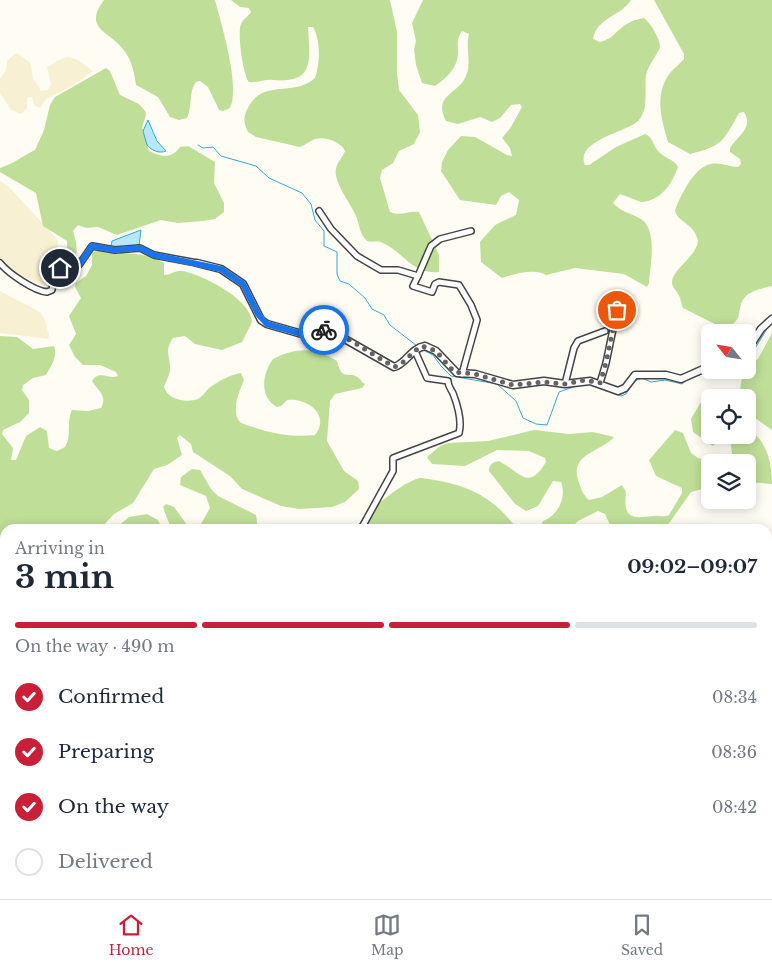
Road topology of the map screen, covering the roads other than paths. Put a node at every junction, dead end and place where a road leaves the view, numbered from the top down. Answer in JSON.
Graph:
{"nodes":[{"id":1,"x":319,"y":211,"type":"dead end"},
{"id":2,"x":471,"y":231,"type":"dead end"},
{"id":3,"x":0,"y":263,"type":"edge"},
{"id":4,"x":197,"y":263,"type":"joint"},
{"id":5,"x":418,"y":276,"type":"junction"},
{"id":6,"x":617,"y":310,"type":"dead end"},
{"id":7,"x":772,"y":319,"type":"edge"},
{"id":8,"x":605,"y":331,"type":"dead end"},
{"id":9,"x":756,"y":336,"type":"edge"},
{"id":10,"x":418,"y":349,"type":"junction"},
{"id":11,"x":701,"y":370,"type":"edge"},
{"id":12,"x":462,"y":374,"type":"junction"},
{"id":13,"x":600,"y":383,"type":"junction"},
{"id":14,"x":565,"y":384,"type":"junction"},
{"id":15,"x":364,"y":524,"type":"edge"}],
"edges":[{"from":1,"to":5,"type":"street"},
{"from":2,"to":5,"type":"street"},
{"from":3,"to":4,"type":"street"},
{"from":4,"to":10,"type":"street"},
{"from":5,"to":12,"type":"street"},
{"from":6,"to":13,"type":"street"},
{"from":7,"to":9,"type":"street"},
{"from":8,"to":14,"type":"street"},
{"from":10,"to":12,"type":"street"},
{"from":10,"to":15,"type":"street"},
{"from":11,"to":13,"type":"street"},
{"from":12,"to":14,"type":"street"},
{"from":13,"to":14,"type":"street"}]}
